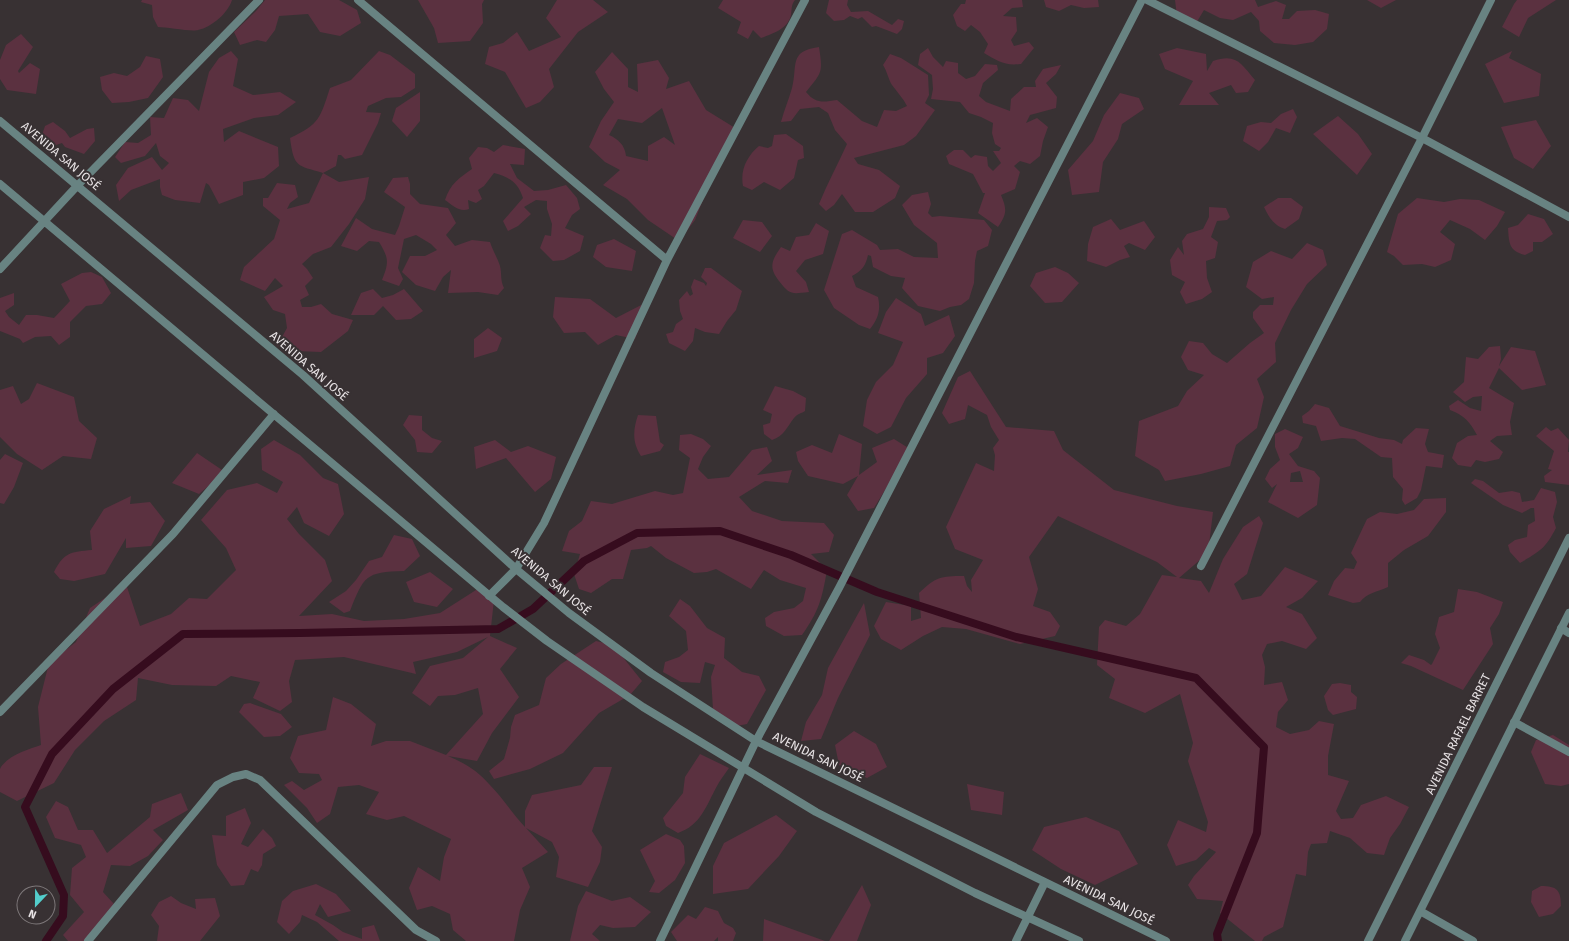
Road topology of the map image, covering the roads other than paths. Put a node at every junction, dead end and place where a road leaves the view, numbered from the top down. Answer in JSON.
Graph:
{"nodes":[{"id":1,"x":259,"y":0,"type":"edge"},
{"id":2,"x":358,"y":0,"type":"edge"},
{"id":3,"x":805,"y":0,"type":"edge"},
{"id":4,"x":1142,"y":0,"type":"edge"},
{"id":5,"x":1147,"y":0,"type":"edge"},
{"id":6,"x":1491,"y":0,"type":"edge"},
{"id":7,"x":0,"y":120,"type":"edge"},
{"id":8,"x":1422,"y":138,"type":"junction"},
{"id":9,"x":0,"y":184,"type":"edge"},
{"id":10,"x":77,"y":186,"type":"junction"},
{"id":11,"x":1569,"y":217,"type":"edge"},
{"id":12,"x":44,"y":222,"type":"junction"},
{"id":13,"x":667,"y":260,"type":"junction"},
{"id":14,"x":0,"y":269,"type":"edge"},
{"id":15,"x":274,"y":414,"type":"junction"},
{"id":16,"x":1569,"y":538,"type":"edge"},
{"id":17,"x":1201,"y":566,"type":"dead end"},
{"id":18,"x":516,"y":569,"type":"junction"},
{"id":19,"x":489,"y":596,"type":"junction"},
{"id":20,"x":1569,"y":613,"type":"edge"},
{"id":21,"x":1561,"y":628,"type":"junction"},
{"id":22,"x":1569,"y":632,"type":"edge"},
{"id":23,"x":0,"y":712,"type":"edge"},
{"id":24,"x":1514,"y":722,"type":"junction"},
{"id":25,"x":756,"y":741,"type":"junction"},
{"id":26,"x":1569,"y":752,"type":"edge"},
{"id":27,"x":743,"y":768,"type":"junction"},
{"id":28,"x":1045,"y":882,"type":"junction"},
{"id":29,"x":1420,"y":911,"type":"junction"},
{"id":30,"x":1028,"y":917,"type":"junction"},
{"id":31,"x":88,"y":941,"type":"edge"},
{"id":32,"x":436,"y":941,"type":"edge"},
{"id":33,"x":660,"y":941,"type":"edge"},
{"id":34,"x":1016,"y":941,"type":"edge"},
{"id":35,"x":1079,"y":941,"type":"edge"},
{"id":36,"x":1166,"y":941,"type":"edge"},
{"id":37,"x":1368,"y":941,"type":"edge"},
{"id":38,"x":1405,"y":941,"type":"edge"},
{"id":39,"x":1473,"y":941,"type":"edge"}],
"edges":[{"from":1,"to":10,"type":"street"},
{"from":2,"to":13,"type":"street"},
{"from":3,"to":13,"type":"street"},
{"from":4,"to":25,"type":"street"},
{"from":5,"to":8,"type":"street"},
{"from":6,"to":8,"type":"street"},
{"from":7,"to":10,"type":"street","name":"AVENIDA SAN JOSÉ"},
{"from":8,"to":11,"type":"street"},
{"from":8,"to":17,"type":"street"},
{"from":9,"to":12,"type":"street"},
{"from":10,"to":12,"type":"street"},
{"from":10,"to":18,"type":"street","name":"AVENIDA SAN JOSÉ"},
{"from":12,"to":14,"type":"street"},
{"from":12,"to":15,"type":"street"},
{"from":13,"to":18,"type":"street"},
{"from":15,"to":19,"type":"street"},
{"from":15,"to":23,"type":"street"},
{"from":16,"to":37,"type":"street","name":"AVENIDA RAFAEL BARRET"},
{"from":18,"to":19,"type":"street"},
{"from":18,"to":25,"type":"street","name":"AVENIDA SAN JOSÉ"},
{"from":19,"to":27,"type":"street"},
{"from":20,"to":21,"type":"street"},
{"from":21,"to":22,"type":"street"},
{"from":21,"to":24,"type":"street"},
{"from":24,"to":26,"type":"street"},
{"from":24,"to":29,"type":"street"},
{"from":25,"to":27,"type":"street"},
{"from":25,"to":28,"type":"street","name":"AVENIDA SAN JOSÉ"},
{"from":27,"to":30,"type":"street"},
{"from":27,"to":33,"type":"street"},
{"from":28,"to":30,"type":"street"},
{"from":28,"to":36,"type":"street","name":"AVENIDA SAN JOSÉ"},
{"from":29,"to":38,"type":"street"},
{"from":29,"to":39,"type":"street"},
{"from":30,"to":34,"type":"street"},
{"from":30,"to":35,"type":"street"},
{"from":31,"to":32,"type":"street"}]}
